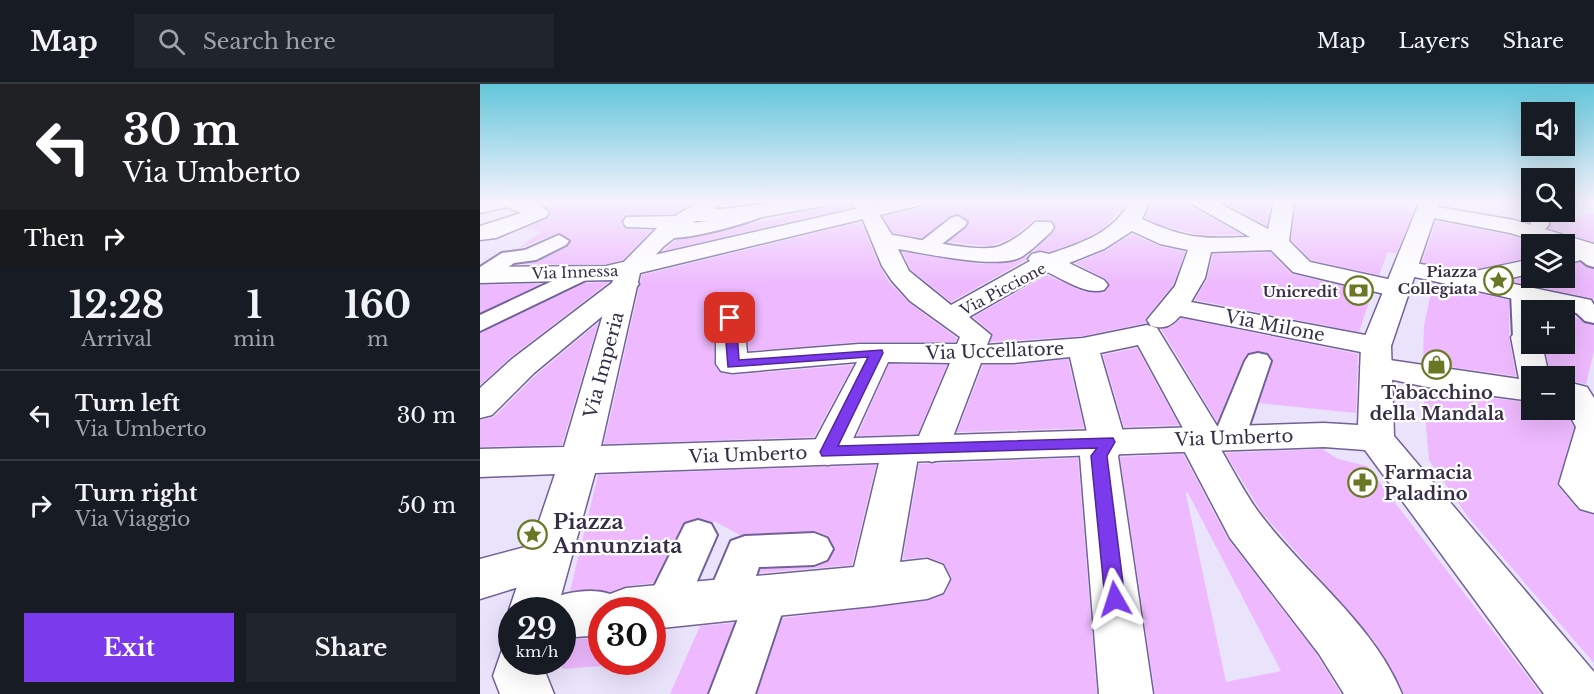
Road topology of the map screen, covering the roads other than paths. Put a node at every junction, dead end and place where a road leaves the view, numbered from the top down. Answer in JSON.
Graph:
{"nodes":[{"id":1,"x":670,"y":229,"type":"edge"},
{"id":2,"x":785,"y":229,"type":"edge"},
{"id":3,"x":878,"y":229,"type":"edge"},
{"id":4,"x":948,"y":229,"type":"edge"},
{"id":5,"x":1040,"y":229,"type":"edge"},
{"id":6,"x":1110,"y":229,"type":"edge"},
{"id":7,"x":1156,"y":229,"type":"edge"},
{"id":8,"x":1254,"y":229,"type":"edge"},
{"id":9,"x":1279,"y":229,"type":"edge"},
{"id":10,"x":1420,"y":229,"type":"edge"},
{"id":11,"x":1547,"y":229,"type":"edge"},
{"id":12,"x":883,"y":240,"type":"junction"},
{"id":13,"x":559,"y":241,"type":"dead end"},
{"id":14,"x":1277,"y":243,"type":"junction"},
{"id":15,"x":1201,"y":246,"type":"junction"},
{"id":16,"x":926,"y":247,"type":"junction"},
{"id":17,"x":1585,"y":255,"type":"edge"},
{"id":18,"x":1046,"y":261,"type":"junction"},
{"id":19,"x":1521,"y":269,"type":"edge"},
{"id":20,"x":580,"y":274,"type":"junction"},
{"id":21,"x":481,"y":275,"type":"edge"},
{"id":22,"x":627,"y":277,"type":"junction"},
{"id":23,"x":1402,"y":279,"type":"junction"},
{"id":24,"x":1467,"y":281,"type":"junction"},
{"id":25,"x":1095,"y":285,"type":"dead end"},
{"id":26,"x":1522,"y":296,"type":"junction"},
{"id":27,"x":1522,"y":300,"type":"edge"},
{"id":28,"x":1174,"y":307,"type":"junction"},
{"id":29,"x":1588,"y":311,"type":"edge"},
{"id":30,"x":951,"y":316,"type":"junction"},
{"id":31,"x":730,"y":318,"type":"dead end"},
{"id":32,"x":480,"y":324,"type":"edge"},
{"id":33,"x":1147,"y":334,"type":"junction"},
{"id":34,"x":1083,"y":347,"type":"junction"},
{"id":35,"x":877,"y":353,"type":"junction"},
{"id":36,"x":970,"y":354,"type":"junction"},
{"id":37,"x":1376,"y":356,"type":"junction"},
{"id":38,"x":1258,"y":361,"type":"dead end"},
{"id":39,"x":1521,"y":390,"type":"edge"},
{"id":40,"x":1578,"y":394,"type":"edge"},
{"id":41,"x":480,"y":407,"type":"edge"},
{"id":42,"x":1376,"y":438,"type":"junction"},
{"id":43,"x":1211,"y":439,"type":"junction"},
{"id":44,"x":1108,"y":442,"type":"junction"},
{"id":45,"x":916,"y":450,"type":"junction"},
{"id":46,"x":828,"y":452,"type":"junction"},
{"id":47,"x":579,"y":460,"type":"junction"},
{"id":48,"x":480,"y":463,"type":"edge"},
{"id":49,"x":1594,"y":498,"type":"edge"},
{"id":50,"x":698,"y":535,"type":"dead end"},
{"id":51,"x":814,"y":549,"type":"dead end"},
{"id":52,"x":548,"y":560,"type":"junction"},
{"id":53,"x":480,"y":579,"type":"edge"},
{"id":54,"x":927,"y":579,"type":"dead end"},
{"id":55,"x":873,"y":586,"type":"junction"},
{"id":56,"x":537,"y":597,"type":"edge"},
{"id":57,"x":654,"y":597,"type":"edge"},
{"id":58,"x":746,"y":600,"type":"junction"},
{"id":59,"x":666,"y":607,"type":"edge"},
{"id":60,"x":519,"y":675,"type":"edge"},
{"id":61,"x":1594,"y":692,"type":"edge"},
{"id":62,"x":527,"y":694,"type":"edge"},
{"id":63,"x":732,"y":694,"type":"edge"},
{"id":64,"x":1126,"y":694,"type":"edge"},
{"id":65,"x":1375,"y":694,"type":"edge"},
{"id":66,"x":1577,"y":694,"type":"edge"}],
"edges":[{"from":1,"to":22,"type":"street"},
{"from":2,"to":22,"type":"street","name":"Via Innessa"},
{"from":3,"to":12,"type":"street"},
{"from":4,"to":16,"type":"street"},
{"from":5,"to":16,"type":"street"},
{"from":6,"to":18,"type":"street","name":"Via Piccione"},
{"from":7,"to":15,"type":"street"},
{"from":8,"to":14,"type":"street"},
{"from":9,"to":14,"type":"street"},
{"from":10,"to":23,"type":"street"},
{"from":11,"to":17,"type":"street"},
{"from":12,"to":16,"type":"street"},
{"from":12,"to":30,"type":"street"},
{"from":13,"to":21,"type":"street"},
{"from":14,"to":15,"type":"street"},
{"from":14,"to":23,"type":"street"},
{"from":15,"to":28,"type":"street"},
{"from":18,"to":25,"type":"street"},
{"from":18,"to":30,"type":"street","name":"Via Piccione"},
{"from":19,"to":24,"type":"street"},
{"from":20,"to":21,"type":"street","name":"Via Innessa"},
{"from":20,"to":22,"type":"street","name":"Via Innessa"},
{"from":20,"to":32,"type":"street"},
{"from":22,"to":41,"type":"street"},
{"from":22,"to":47,"type":"street","name":"Via Imperia"},
{"from":23,"to":24,"type":"street"},
{"from":23,"to":37,"type":"street"},
{"from":24,"to":26,"type":"street"},
{"from":26,"to":27,"type":"street"},
{"from":26,"to":29,"type":"street"},
{"from":28,"to":33,"type":"street"},
{"from":28,"to":37,"type":"street","name":"Via Milone"},
{"from":30,"to":36,"type":"street"},
{"from":31,"to":35,"type":"street","name":"Via Uccellatore"},
{"from":33,"to":34,"type":"street","name":"Via Uccellatore"},
{"from":33,"to":43,"type":"street"},
{"from":34,"to":36,"type":"street","name":"Via Uccellatore"},
{"from":34,"to":44,"type":"street"},
{"from":35,"to":36,"type":"street","name":"Via Uccellatore"},
{"from":35,"to":46,"type":"street"},
{"from":36,"to":45,"type":"street"},
{"from":37,"to":39,"type":"street","name":"Via Milone"},
{"from":37,"to":42,"type":"street"},
{"from":38,"to":43,"type":"street"},
{"from":40,"to":49,"type":"street"},
{"from":42,"to":43,"type":"street","name":"Via Umberto"},
{"from":42,"to":66,"type":"street"},
{"from":43,"to":44,"type":"street","name":"Via Umberto"},
{"from":43,"to":65,"type":"street"},
{"from":44,"to":45,"type":"street","name":"Via Umberto"},
{"from":44,"to":64,"type":"street"},
{"from":45,"to":46,"type":"street","name":"Via Umberto"},
{"from":45,"to":55,"type":"street"},
{"from":46,"to":47,"type":"street","name":"Via Umberto"},
{"from":47,"to":48,"type":"street","name":"Via Umberto"},
{"from":47,"to":52,"type":"street","name":"Via Imperia"},
{"from":50,"to":57,"type":"street"},
{"from":51,"to":58,"type":"street"},
{"from":52,"to":53,"type":"street"},
{"from":52,"to":56,"type":"street","name":"Via Imperia"},
{"from":54,"to":55,"type":"street"},
{"from":55,"to":58,"type":"street"},
{"from":58,"to":59,"type":"street"},
{"from":58,"to":63,"type":"street"},
{"from":60,"to":62,"type":"street"},
{"from":61,"to":66,"type":"street"}]}
